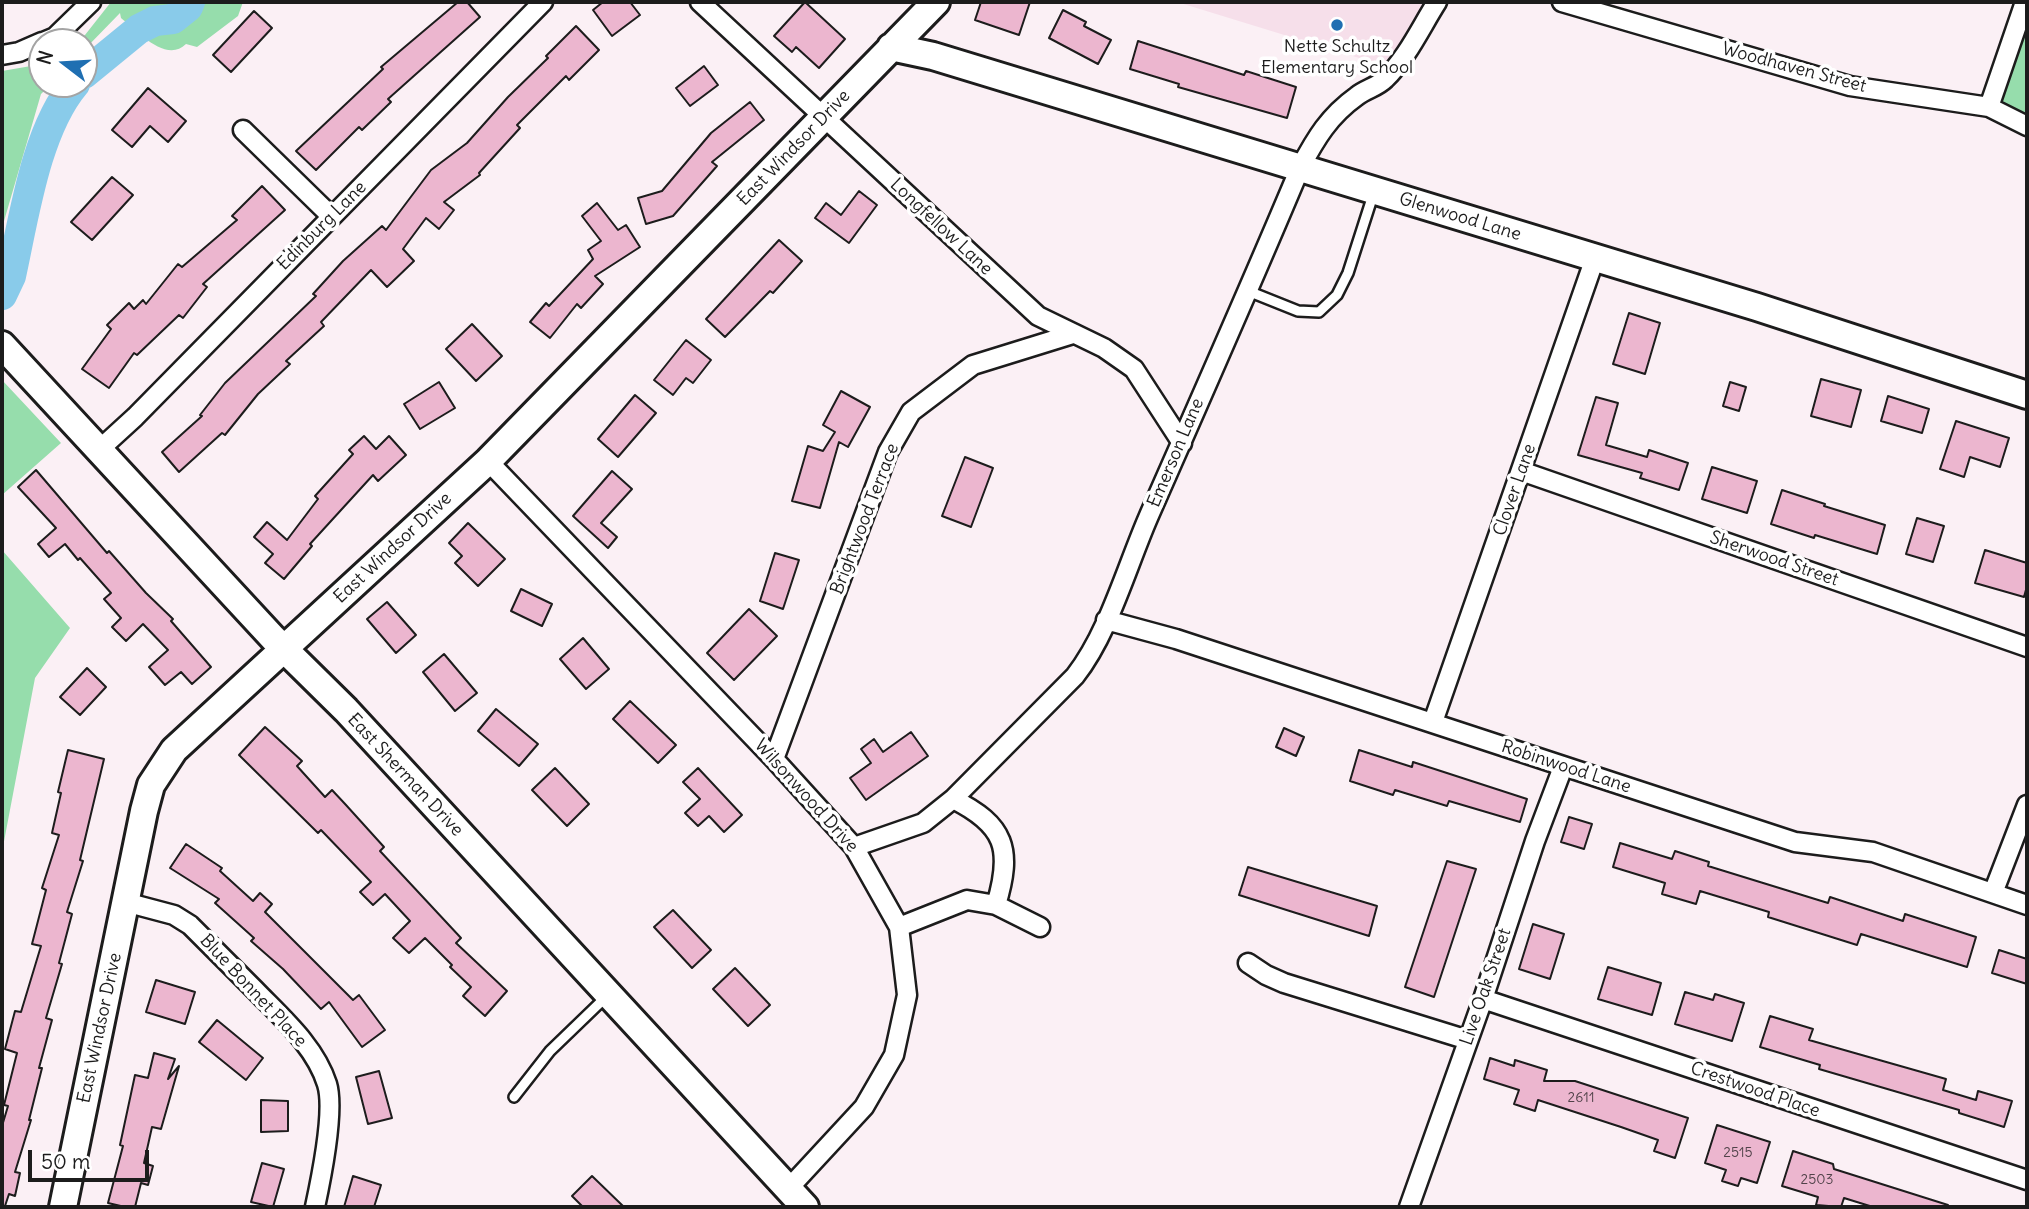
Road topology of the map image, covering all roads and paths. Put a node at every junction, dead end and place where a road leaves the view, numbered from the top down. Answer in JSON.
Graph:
{"nodes":[{"id":1,"x":91,"y":2,"type":"edge"},
{"id":2,"x":543,"y":2,"type":"edge"},
{"id":3,"x":700,"y":2,"type":"edge"},
{"id":4,"x":936,"y":2,"type":"edge"},
{"id":5,"x":1437,"y":2,"type":"edge"},
{"id":6,"x":1562,"y":2,"type":"edge"},
{"id":7,"x":2025,"y":2,"type":"edge"},
{"id":8,"x":64,"y":28,"type":"edge"},
{"id":9,"x":891,"y":47,"type":"junction"},
{"id":10,"x":28,"y":48,"type":"edge"},
{"id":11,"x":2,"y":55,"type":"edge"},
{"id":12,"x":1989,"y":107,"type":"junction"},
{"id":13,"x":824,"y":118,"type":"junction"},
{"id":14,"x":2027,"y":126,"type":"edge"},
{"id":15,"x":243,"y":130,"type":"dead end"},
{"id":16,"x":1300,"y":168,"type":"junction"},
{"id":17,"x":1375,"y":190,"type":"junction"},
{"id":18,"x":331,"y":216,"type":"junction"},
{"id":19,"x":1595,"y":258,"type":"junction"},
{"id":20,"x":1248,"y":291,"type":"junction"},
{"id":21,"x":1073,"y":334,"type":"junction"},
{"id":22,"x":2,"y":345,"type":"edge"},
{"id":23,"x":2027,"y":395,"type":"edge"},
{"id":24,"x":1182,"y":443,"type":"junction"},
{"id":25,"x":100,"y":449,"type":"junction"},
{"id":26,"x":488,"y":461,"type":"junction"},
{"id":27,"x":1521,"y":471,"type":"junction"},
{"id":28,"x":1106,"y":620,"type":"junction"},
{"id":29,"x":2027,"y":647,"type":"edge"},
{"id":30,"x":283,"y":649,"type":"junction"},
{"id":31,"x":1433,"y":722,"type":"junction"},
{"id":32,"x":774,"y":759,"type":"junction"},
{"id":33,"x":1563,"y":767,"type":"junction"},
{"id":34,"x":953,"y":799,"type":"junction"},
{"id":35,"x":2027,"y":805,"type":"edge"},
{"id":36,"x":854,"y":847,"type":"junction"},
{"id":37,"x":1993,"y":893,"type":"junction"},
{"id":38,"x":125,"y":902,"type":"junction"},
{"id":39,"x":996,"y":905,"type":"junction"},
{"id":40,"x":2027,"y":905,"type":"edge"},
{"id":41,"x":900,"y":927,"type":"junction"},
{"id":42,"x":1040,"y":927,"type":"dead end"},
{"id":43,"x":1248,"y":963,"type":"dead end"},
{"id":44,"x":609,"y":994,"type":"junction"},
{"id":45,"x":1483,"y":999,"type":"junction"},
{"id":46,"x":1468,"y":1040,"type":"junction"},
{"id":47,"x":514,"y":1097,"type":"dead end"},
{"id":48,"x":2027,"y":1180,"type":"edge"},
{"id":49,"x":797,"y":1198,"type":"edge"},
{"id":50,"x":63,"y":1207,"type":"edge"},
{"id":51,"x":315,"y":1207,"type":"edge"},
{"id":52,"x":1409,"y":1207,"type":"edge"}],
"edges":[{"from":1,"to":8,"type":"street"},
{"from":2,"to":18,"type":"street","name":"Edinburg Lane"},
{"from":3,"to":13,"type":"street","name":"Longfellow Lane"},
{"from":4,"to":9,"type":"street","name":"East Windsor Drive"},
{"from":5,"to":16,"type":"street","name":"Emerson Lane"},
{"from":6,"to":12,"type":"street","name":"Woodhaven Street"},
{"from":7,"to":12,"type":"street"},
{"from":9,"to":13,"type":"street","name":"East Windsor Drive"},
{"from":9,"to":16,"type":"street","name":"Glenwood Lane"},
{"from":10,"to":11,"type":"street"},
{"from":12,"to":14,"type":"street","name":"Woodhaven Street"},
{"from":13,"to":21,"type":"street","name":"Longfellow Lane"},
{"from":13,"to":26,"type":"street","name":"East Windsor Drive"},
{"from":15,"to":18,"type":"street"},
{"from":16,"to":17,"type":"street","name":"Glenwood Lane"},
{"from":16,"to":20,"type":"street","name":"Emerson Lane"},
{"from":17,"to":19,"type":"street","name":"Glenwood Lane"},
{"from":17,"to":20,"type":"lane"},
{"from":18,"to":25,"type":"street","name":"Edinburg Lane"},
{"from":19,"to":23,"type":"street","name":"Glenwood Lane"},
{"from":19,"to":27,"type":"street","name":"Clover Lane"},
{"from":20,"to":24,"type":"street","name":"Emerson Lane"},
{"from":21,"to":24,"type":"street","name":"Longfellow Lane"},
{"from":21,"to":32,"type":"street","name":"Brightwood Terrace"},
{"from":22,"to":25,"type":"street","name":"East Sherman Drive"},
{"from":24,"to":28,"type":"street","name":"Emerson Lane"},
{"from":25,"to":30,"type":"street","name":"East Sherman Drive"},
{"from":26,"to":30,"type":"street","name":"East Windsor Drive"},
{"from":26,"to":32,"type":"street","name":"Wilsonwood Drive"},
{"from":27,"to":29,"type":"street","name":"Sherwood Street"},
{"from":27,"to":31,"type":"street","name":"Clover Lane"},
{"from":28,"to":31,"type":"street","name":"Robinwood Lane"},
{"from":28,"to":34,"type":"street","name":"Emerson Lane"},
{"from":30,"to":38,"type":"street","name":"East Windsor Drive"},
{"from":30,"to":44,"type":"street","name":"East Sherman Drive"},
{"from":31,"to":33,"type":"street","name":"Robinwood Lane"},
{"from":32,"to":36,"type":"street","name":"Wilsonwood Drive"},
{"from":33,"to":37,"type":"street","name":"Robinwood Lane"},
{"from":33,"to":45,"type":"street","name":"Live Oak Street"},
{"from":34,"to":36,"type":"street","name":"Emerson Lane"},
{"from":34,"to":39,"type":"street"},
{"from":35,"to":37,"type":"street"},
{"from":36,"to":41,"type":"street","name":"Wilsonwood Drive"},
{"from":37,"to":40,"type":"street","name":"Robinwood Lane"},
{"from":38,"to":50,"type":"street","name":"East Windsor Drive"},
{"from":38,"to":51,"type":"street","name":"Blue Bonnet Place"},
{"from":39,"to":41,"type":"street"},
{"from":39,"to":42,"type":"street"},
{"from":41,"to":49,"type":"street","name":"Wilsonwood Drive"},
{"from":43,"to":46,"type":"street"},
{"from":44,"to":47,"type":"lane"},
{"from":44,"to":49,"type":"street","name":"East Sherman Drive"},
{"from":45,"to":46,"type":"street","name":"Live Oak Street"},
{"from":45,"to":48,"type":"street","name":"Crestwood Place"},
{"from":46,"to":52,"type":"street","name":"Live Oak Street"}]}
